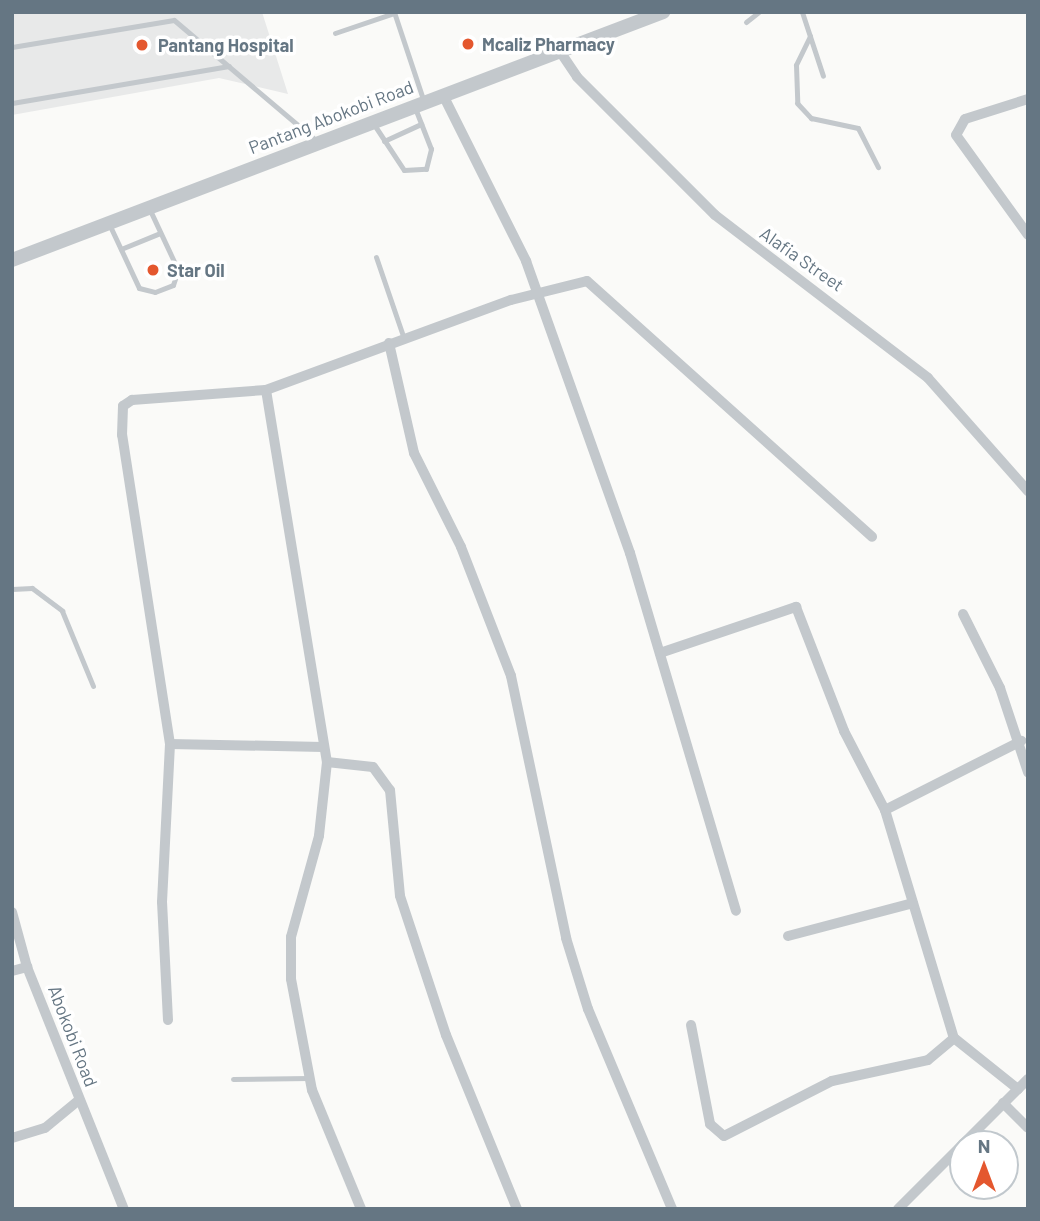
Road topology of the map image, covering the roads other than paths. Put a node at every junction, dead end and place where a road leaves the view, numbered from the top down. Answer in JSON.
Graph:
{"nodes":[{"id":1,"x":178,"y":12,"type":"edge"},
{"id":2,"x":663,"y":12,"type":"edge"},
{"id":3,"x":759,"y":12,"type":"edge"},
{"id":4,"x":802,"y":12,"type":"edge"},
{"id":5,"x":394,"y":13,"type":"edge"},
{"id":6,"x":174,"y":20,"type":"junction"},
{"id":7,"x":746,"y":22,"type":"dead end"},
{"id":8,"x":335,"y":33,"type":"dead end"},
{"id":9,"x":810,"y":36,"type":"junction"},
{"id":10,"x":12,"y":47,"type":"edge"},
{"id":11,"x":559,"y":50,"type":"junction"},
{"id":12,"x":229,"y":66,"type":"junction"},
{"id":13,"x":823,"y":76,"type":"dead end"},
{"id":14,"x":443,"y":95,"type":"junction"},
{"id":15,"x":1028,"y":99,"type":"edge"},
{"id":16,"x":12,"y":103,"type":"edge"},
{"id":17,"x":419,"y":103,"type":"junction"},
{"id":18,"x":372,"y":120,"type":"junction"},
{"id":19,"x":421,"y":124,"type":"junction"},
{"id":20,"x":384,"y":141,"type":"junction"},
{"id":21,"x":318,"y":142,"type":"junction"},
{"id":22,"x":878,"y":167,"type":"dead end"},
{"id":23,"x":148,"y":207,"type":"junction"},
{"id":24,"x":109,"y":223,"type":"junction"},
{"id":25,"x":160,"y":233,"type":"junction"},
{"id":26,"x":1028,"y":236,"type":"edge"},
{"id":27,"x":121,"y":249,"type":"junction"},
{"id":28,"x":376,"y":257,"type":"dead end"},
{"id":29,"x":12,"y":260,"type":"edge"},
{"id":30,"x":535,"y":292,"type":"junction"},
{"id":31,"x":403,"y":336,"type":"junction"},
{"id":32,"x":388,"y":343,"type":"junction"},
{"id":33,"x":266,"y":390,"type":"junction"},
{"id":34,"x":1028,"y":491,"type":"edge"},
{"id":35,"x":872,"y":537,"type":"dead end"},
{"id":36,"x":12,"y":589,"type":"edge"},
{"id":37,"x":963,"y":614,"type":"dead end"},
{"id":38,"x":660,"y":653,"type":"junction"},
{"id":39,"x":93,"y":686,"type":"dead end"},
{"id":40,"x":1021,"y":741,"type":"junction"},
{"id":41,"x":170,"y":744,"type":"junction"},
{"id":42,"x":323,"y":747,"type":"junction"},
{"id":43,"x":327,"y":762,"type":"junction"},
{"id":44,"x":1028,"y":772,"type":"edge"},
{"id":45,"x":885,"y":810,"type":"junction"},
{"id":46,"x":913,"y":902,"type":"junction"},
{"id":47,"x":736,"y":911,"type":"dead end"},
{"id":48,"x":12,"y":912,"type":"edge"},
{"id":49,"x":788,"y":936,"type":"dead end"},
{"id":50,"x":27,"y":967,"type":"junction"},
{"id":51,"x":12,"y":971,"type":"edge"},
{"id":52,"x":168,"y":1020,"type":"dead end"},
{"id":53,"x":691,"y":1025,"type":"dead end"},
{"id":54,"x":954,"y":1038,"type":"junction"},
{"id":55,"x":309,"y":1078,"type":"junction"},
{"id":56,"x":233,"y":1079,"type":"dead end"},
{"id":57,"x":1028,"y":1079,"type":"edge"},
{"id":58,"x":1018,"y":1089,"type":"junction"},
{"id":59,"x":79,"y":1100,"type":"junction"},
{"id":60,"x":1003,"y":1103,"type":"junction"},
{"id":61,"x":1028,"y":1128,"type":"edge"},
{"id":62,"x":12,"y":1138,"type":"edge"},
{"id":63,"x":124,"y":1209,"type":"edge"},
{"id":64,"x":361,"y":1209,"type":"edge"},
{"id":65,"x":517,"y":1209,"type":"edge"},
{"id":66,"x":672,"y":1209,"type":"edge"},
{"id":67,"x":898,"y":1209,"type":"edge"}],
"edges":[{"from":1,"to":6,"type":"lane"},
{"from":2,"to":11,"type":"street","name":"Pantang Abokobi Road"},
{"from":3,"to":7,"type":"lane"},
{"from":4,"to":9,"type":"lane"},
{"from":5,"to":8,"type":"lane"},
{"from":5,"to":17,"type":"lane"},
{"from":6,"to":10,"type":"lane"},
{"from":6,"to":12,"type":"lane"},
{"from":9,"to":13,"type":"lane"},
{"from":9,"to":22,"type":"lane"},
{"from":11,"to":14,"type":"street","name":"Pantang Abokobi Road"},
{"from":11,"to":34,"type":"street","name":"Alafia Street"},
{"from":12,"to":16,"type":"lane"},
{"from":12,"to":21,"type":"lane"},
{"from":14,"to":17,"type":"street","name":"Pantang Abokobi Road"},
{"from":14,"to":30,"type":"street"},
{"from":15,"to":26,"type":"street"},
{"from":17,"to":18,"type":"street","name":"Pantang Abokobi Road"},
{"from":17,"to":19,"type":"lane"},
{"from":18,"to":20,"type":"lane"},
{"from":18,"to":21,"type":"street","name":"Pantang Abokobi Road"},
{"from":19,"to":20,"type":"lane"},
{"from":19,"to":20,"type":"lane"},
{"from":21,"to":23,"type":"street","name":"Pantang Abokobi Road"},
{"from":23,"to":24,"type":"street","name":"Pantang Abokobi Road"},
{"from":23,"to":25,"type":"lane"},
{"from":24,"to":27,"type":"lane"},
{"from":24,"to":29,"type":"street","name":"Pantang Abokobi Road"},
{"from":25,"to":27,"type":"lane"},
{"from":25,"to":27,"type":"lane"},
{"from":28,"to":31,"type":"lane"},
{"from":30,"to":31,"type":"street"},
{"from":30,"to":35,"type":"street"},
{"from":30,"to":38,"type":"street"},
{"from":31,"to":32,"type":"street"},
{"from":32,"to":33,"type":"street"},
{"from":32,"to":66,"type":"street"},
{"from":33,"to":41,"type":"street"},
{"from":33,"to":42,"type":"street"},
{"from":36,"to":39,"type":"lane"},
{"from":37,"to":40,"type":"street"},
{"from":38,"to":45,"type":"street"},
{"from":38,"to":47,"type":"street"},
{"from":40,"to":44,"type":"street"},
{"from":40,"to":45,"type":"street"},
{"from":41,"to":42,"type":"street"},
{"from":41,"to":52,"type":"street"},
{"from":42,"to":43,"type":"street"},
{"from":43,"to":55,"type":"street"},
{"from":43,"to":65,"type":"street"},
{"from":45,"to":46,"type":"street"},
{"from":46,"to":49,"type":"street"},
{"from":46,"to":54,"type":"street"},
{"from":48,"to":50,"type":"street","name":"Abokobi Road"},
{"from":50,"to":51,"type":"street"},
{"from":50,"to":59,"type":"street","name":"Abokobi Road"},
{"from":53,"to":54,"type":"street"},
{"from":54,"to":58,"type":"street"},
{"from":55,"to":56,"type":"lane"},
{"from":55,"to":64,"type":"street"},
{"from":57,"to":58,"type":"street"},
{"from":58,"to":60,"type":"street"},
{"from":59,"to":62,"type":"street"},
{"from":59,"to":63,"type":"street","name":"Abokobi Road"},
{"from":60,"to":61,"type":"street"},
{"from":60,"to":67,"type":"street"}]}
